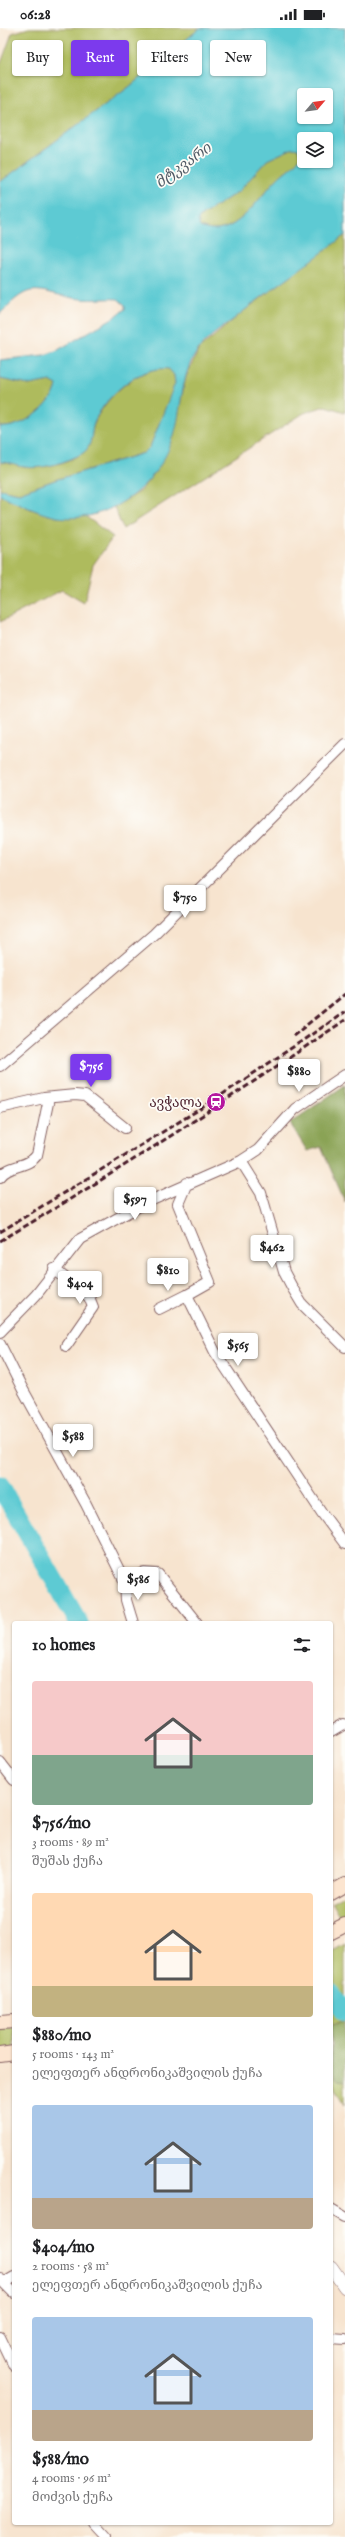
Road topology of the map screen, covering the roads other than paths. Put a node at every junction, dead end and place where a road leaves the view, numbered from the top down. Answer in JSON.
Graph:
{"nodes":[{"id":1,"x":345,"y":744,"type":"edge"},
{"id":2,"x":0,"y":1066,"type":"edge"},
{"id":3,"x":345,"y":1075,"type":"edge"},
{"id":4,"x":44,"y":1098,"type":"junction"},
{"id":5,"x":0,"y":1108,"type":"edge"},
{"id":6,"x":125,"y":1128,"type":"dead end"},
{"id":7,"x":240,"y":1161,"type":"junction"},
{"id":8,"x":0,"y":1177,"type":"edge"},
{"id":9,"x":187,"y":1184,"type":"junction"},
{"id":10,"x":54,"y":1269,"type":"junction"},
{"id":11,"x":187,"y":1295,"type":"junction"},
{"id":12,"x":159,"y":1309,"type":"dead end"},
{"id":13,"x":2,"y":1326,"type":"edge"},
{"id":14,"x":0,"y":1344,"type":"edge"},
{"id":15,"x":66,"y":1346,"type":"dead end"},
{"id":16,"x":345,"y":1347,"type":"edge"},
{"id":17,"x":345,"y":1544,"type":"edge"},
{"id":18,"x":125,"y":1582,"type":"junction"},
{"id":19,"x":132,"y":1621,"type":"edge"},
{"id":20,"x":195,"y":1621,"type":"edge"},
{"id":21,"x":343,"y":1726,"type":"dead end"},
{"id":22,"x":333,"y":1731,"type":"edge"},
{"id":23,"x":0,"y":1762,"type":"edge"},
{"id":24,"x":12,"y":1777,"type":"edge"},
{"id":25,"x":345,"y":1885,"type":"edge"},
{"id":26,"x":333,"y":1892,"type":"edge"},
{"id":27,"x":12,"y":2021,"type":"edge"},
{"id":28,"x":0,"y":2022,"type":"edge"},
{"id":29,"x":12,"y":2053,"type":"edge"},
{"id":30,"x":0,"y":2055,"type":"edge"},
{"id":31,"x":333,"y":2210,"type":"edge"},
{"id":32,"x":345,"y":2217,"type":"edge"},
{"id":33,"x":333,"y":2270,"type":"edge"},
{"id":34,"x":12,"y":2278,"type":"edge"},
{"id":35,"x":2,"y":2281,"type":"edge"},
{"id":36,"x":345,"y":2287,"type":"edge"},
{"id":37,"x":12,"y":2291,"type":"edge"},
{"id":38,"x":0,"y":2337,"type":"edge"},
{"id":39,"x":333,"y":2338,"type":"edge"},
{"id":40,"x":345,"y":2339,"type":"edge"},
{"id":41,"x":12,"y":2362,"type":"edge"},
{"id":42,"x":95,"y":2525,"type":"edge"},
{"id":43,"x":106,"y":2537,"type":"edge"}],
"edges":[{"from":1,"to":2,"type":"street"},
{"from":3,"to":7,"type":"street"},
{"from":4,"to":5,"type":"street"},
{"from":4,"to":6,"type":"street"},
{"from":4,"to":8,"type":"street"},
{"from":7,"to":9,"type":"street"},
{"from":7,"to":16,"type":"street"},
{"from":9,"to":10,"type":"street"},
{"from":9,"to":11,"type":"street"},
{"from":10,"to":13,"type":"street"},
{"from":10,"to":15,"type":"street"},
{"from":11,"to":12,"type":"street"},
{"from":11,"to":17,"type":"street"},
{"from":14,"to":18,"type":"street"},
{"from":18,"to":19,"type":"street"},
{"from":18,"to":20,"type":"street"},
{"from":21,"to":22,"type":"street"},
{"from":23,"to":24,"type":"street"},
{"from":25,"to":26,"type":"main road"},
{"from":27,"to":28,"type":"main road"},
{"from":29,"to":30,"type":"main road"},
{"from":31,"to":32,"type":"street"},
{"from":33,"to":36,"type":"street"},
{"from":34,"to":35,"type":"street"},
{"from":35,"to":37,"type":"street"},
{"from":38,"to":41,"type":"street"},
{"from":39,"to":40,"type":"street"},
{"from":42,"to":43,"type":"street"}]}
